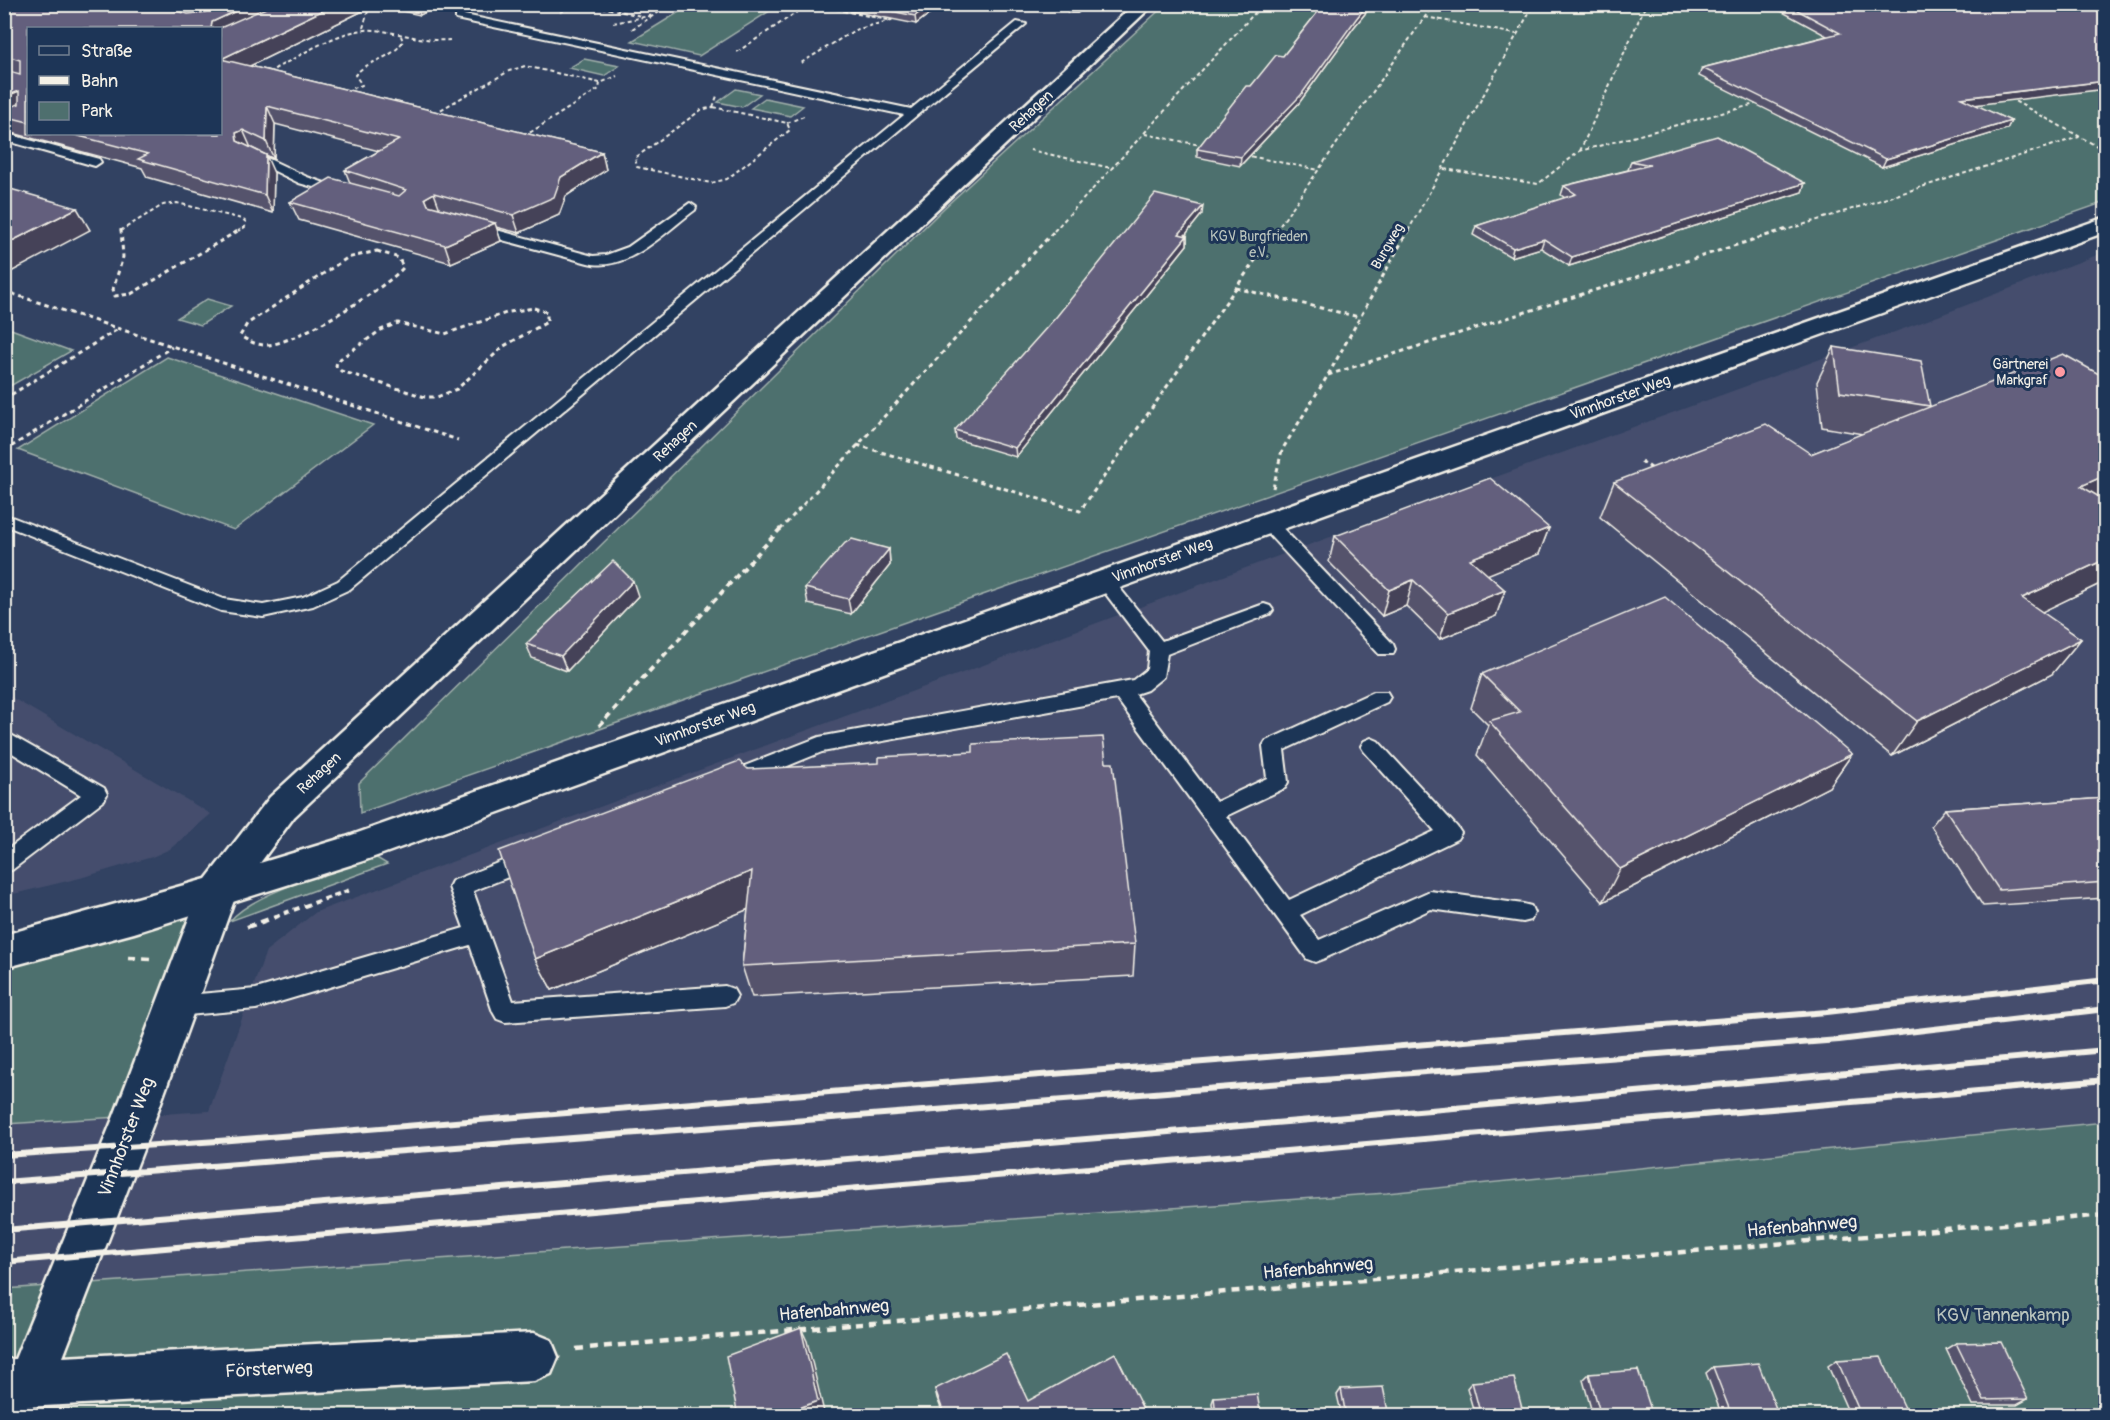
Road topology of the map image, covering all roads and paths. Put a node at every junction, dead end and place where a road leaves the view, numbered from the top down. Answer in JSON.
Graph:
{"nodes":[{"id":1,"x":583,"y":4,"type":"edge"},
{"id":2,"x":588,"y":4,"type":"edge"},
{"id":3,"x":672,"y":4,"type":"edge"},
{"id":4,"x":809,"y":4,"type":"edge"},
{"id":5,"x":1146,"y":4,"type":"edge"},
{"id":6,"x":1263,"y":4,"type":"edge"},
{"id":7,"x":1434,"y":4,"type":"edge"},
{"id":8,"x":1534,"y":4,"type":"edge"},
{"id":9,"x":1646,"y":4,"type":"edge"},
{"id":10,"x":365,"y":10,"type":"dead end"},
{"id":11,"x":560,"y":12,"type":"dead end"},
{"id":12,"x":460,"y":17,"type":"dead end"},
{"id":13,"x":644,"y":17,"type":"dead end"},
{"id":14,"x":1425,"y":17,"type":"junction"},
{"id":15,"x":1021,"y":24,"type":"dead end"},
{"id":16,"x":363,"y":28,"type":"junction"},
{"id":17,"x":1516,"y":34,"type":"junction"},
{"id":18,"x":401,"y":36,"type":"junction"},
{"id":19,"x":456,"y":38,"type":"dead end"},
{"id":20,"x":601,"y":47,"type":"junction"},
{"id":21,"x":709,"y":70,"type":"junction"},
{"id":22,"x":279,"y":78,"type":"edge"},
{"id":23,"x":790,"y":87,"type":"junction"},
{"id":24,"x":342,"y":91,"type":"edge"},
{"id":25,"x":719,"y":91,"type":"dead end"},
{"id":26,"x":2006,"y":97,"type":"edge"},
{"id":27,"x":1762,"y":102,"type":"edge"},
{"id":28,"x":713,"y":107,"type":"junction"},
{"id":29,"x":913,"y":113,"type":"junction"},
{"id":30,"x":440,"y":119,"type":"edge"},
{"id":31,"x":1144,"y":134,"type":"junction"},
{"id":32,"x":4,"y":136,"type":"edge"},
{"id":33,"x":513,"y":136,"type":"edge"},
{"id":34,"x":2079,"y":137,"type":"junction"},
{"id":35,"x":996,"y":143,"type":"junction"},
{"id":36,"x":1214,"y":148,"type":"edge"},
{"id":37,"x":1580,"y":151,"type":"junction"},
{"id":38,"x":2106,"y":151,"type":"edge"},
{"id":39,"x":1237,"y":153,"type":"edge"},
{"id":40,"x":250,"y":154,"type":"edge"},
{"id":41,"x":95,"y":162,"type":"edge"},
{"id":42,"x":1112,"y":168,"type":"junction"},
{"id":43,"x":1444,"y":169,"type":"junction"},
{"id":44,"x":1319,"y":170,"type":"junction"},
{"id":45,"x":360,"y":196,"type":"edge"},
{"id":46,"x":690,"y":207,"type":"dead end"},
{"id":47,"x":462,"y":224,"type":"edge"},
{"id":48,"x":2106,"y":224,"type":"edge"},
{"id":49,"x":1236,"y":288,"type":"junction"},
{"id":50,"x":5,"y":292,"type":"edge"},
{"id":51,"x":131,"y":294,"type":"joint"},
{"id":52,"x":1359,"y":317,"type":"junction"},
{"id":53,"x":119,"y":329,"type":"junction"},
{"id":54,"x":282,"y":341,"type":"joint"},
{"id":55,"x":172,"y":346,"type":"junction"},
{"id":56,"x":337,"y":361,"type":"joint"},
{"id":57,"x":1328,"y":375,"type":"junction"},
{"id":58,"x":4,"y":399,"type":"edge"},
{"id":59,"x":458,"y":440,"type":"dead end"},
{"id":60,"x":856,"y":445,"type":"junction"},
{"id":61,"x":4,"y":451,"type":"edge"},
{"id":62,"x":1641,"y":460,"type":"dead end"},
{"id":63,"x":1659,"y":474,"type":"edge"},
{"id":64,"x":1272,"y":494,"type":"dead end"},
{"id":65,"x":4,"y":519,"type":"edge"},
{"id":66,"x":1267,"y":522,"type":"junction"},
{"id":67,"x":1105,"y":581,"type":"junction"},
{"id":68,"x":1264,"y":610,"type":"dead end"},
{"id":69,"x":1386,"y":649,"type":"dead end"},
{"id":70,"x":1158,"y":650,"type":"junction"},
{"id":71,"x":1122,"y":692,"type":"junction"},
{"id":72,"x":1380,"y":697,"type":"dead end"},
{"id":73,"x":597,"y":730,"type":"dead end"},
{"id":74,"x":4,"y":738,"type":"edge"},
{"id":75,"x":1371,"y":746,"type":"dead end"},
{"id":76,"x":721,"y":784,"type":"edge"},
{"id":77,"x":1212,"y":813,"type":"junction"},
{"id":78,"x":547,"y":853,"type":"edge"},
{"id":79,"x":4,"y":864,"type":"edge"},
{"id":80,"x":218,"y":892,"type":"junction"},
{"id":81,"x":1285,"y":912,"type":"junction"},
{"id":82,"x":1523,"y":914,"type":"dead end"},
{"id":83,"x":476,"y":934,"type":"junction"},
{"id":84,"x":4,"y":952,"type":"edge"},
{"id":85,"x":726,"y":996,"type":"dead end"},
{"id":86,"x":176,"y":1006,"type":"junction"},
{"id":87,"x":2106,"y":1215,"type":"edge"},
{"id":88,"x":534,"y":1357,"type":"joint"},
{"id":89,"x":17,"y":1382,"type":"edge"}],
"edges":[{"from":1,"to":11,"type":"path"},
{"from":2,"to":13,"type":"path"},
{"from":3,"to":20,"type":"path"},
{"from":4,"to":21,"type":"path"},
{"from":4,"to":23,"type":"path"},
{"from":5,"to":35,"type":"street","name":"Rehagen"},
{"from":6,"to":31,"type":"path"},
{"from":7,"to":14,"type":"path"},
{"from":8,"to":17,"type":"path","name":"Burgweg"},
{"from":9,"to":37,"type":"path"},
{"from":10,"to":16,"type":"path"},
{"from":12,"to":20,"type":"lane"},
{"from":14,"to":17,"type":"path"},
{"from":14,"to":44,"type":"path"},
{"from":15,"to":29,"type":"lane"},
{"from":16,"to":18,"type":"path"},
{"from":16,"to":22,"type":"path"},
{"from":17,"to":43,"type":"path","name":"Burgweg"},
{"from":18,"to":19,"type":"path"},
{"from":18,"to":24,"type":"path"},
{"from":20,"to":21,"type":"lane"},
{"from":21,"to":23,"type":"lane"},
{"from":23,"to":29,"type":"lane"},
{"from":25,"to":28,"type":"path"},
{"from":26,"to":34,"type":"path"},
{"from":27,"to":37,"type":"path"},
{"from":28,"to":28,"type":"path"},
{"from":29,"to":65,"type":"lane"},
{"from":30,"to":33,"type":"path"},
{"from":31,"to":36,"type":"path"},
{"from":31,"to":42,"type":"path"},
{"from":32,"to":41,"type":"lane"},
{"from":34,"to":38,"type":"path"},
{"from":34,"to":57,"type":"path"},
{"from":35,"to":42,"type":"path"},
{"from":35,"to":80,"type":"street","name":"Rehagen"},
{"from":37,"to":43,"type":"path"},
{"from":39,"to":44,"type":"path"},
{"from":40,"to":45,"type":"lane"},
{"from":42,"to":60,"type":"path"},
{"from":43,"to":52,"type":"path","name":"Burgweg"},
{"from":44,"to":49,"type":"path"},
{"from":46,"to":47,"type":"lane"},
{"from":48,"to":66,"type":"street","name":"Vinnhorster Weg"},
{"from":49,"to":52,"type":"path"},
{"from":49,"to":60,"type":"path"},
{"from":50,"to":53,"type":"path"},
{"from":51,"to":51,"type":"path"},
{"from":52,"to":57,"type":"path","name":"Burgweg"},
{"from":53,"to":55,"type":"path"},
{"from":53,"to":58,"type":"path"},
{"from":54,"to":54,"type":"path"},
{"from":55,"to":59,"type":"path"},
{"from":55,"to":61,"type":"path"},
{"from":56,"to":56,"type":"path"},
{"from":57,"to":64,"type":"path","name":"Burgweg"},
{"from":60,"to":73,"type":"path"},
{"from":62,"to":63,"type":"path"},
{"from":66,"to":67,"type":"street","name":"Vinnhorster Weg"},
{"from":66,"to":69,"type":"lane"},
{"from":67,"to":70,"type":"lane"},
{"from":67,"to":80,"type":"street","name":"Vinnhorster Weg"},
{"from":68,"to":70,"type":"lane"},
{"from":70,"to":71,"type":"lane"},
{"from":71,"to":76,"type":"lane"},
{"from":71,"to":77,"type":"lane"},
{"from":72,"to":77,"type":"lane"},
{"from":74,"to":79,"type":"lane"},
{"from":75,"to":81,"type":"lane"},
{"from":77,"to":81,"type":"lane"},
{"from":78,"to":83,"type":"lane"},
{"from":80,"to":84,"type":"street","name":"Vinnhorster Weg"},
{"from":80,"to":86,"type":"street","name":"Vinnhorster Weg"},
{"from":81,"to":82,"type":"lane"},
{"from":83,"to":85,"type":"lane"},
{"from":83,"to":86,"type":"lane"},
{"from":86,"to":89,"type":"street","name":"Vinnhorster Weg"},
{"from":87,"to":88,"type":"path","name":"Hafenbahnweg"},
{"from":88,"to":89,"type":"street","name":"Försterweg"}]}
